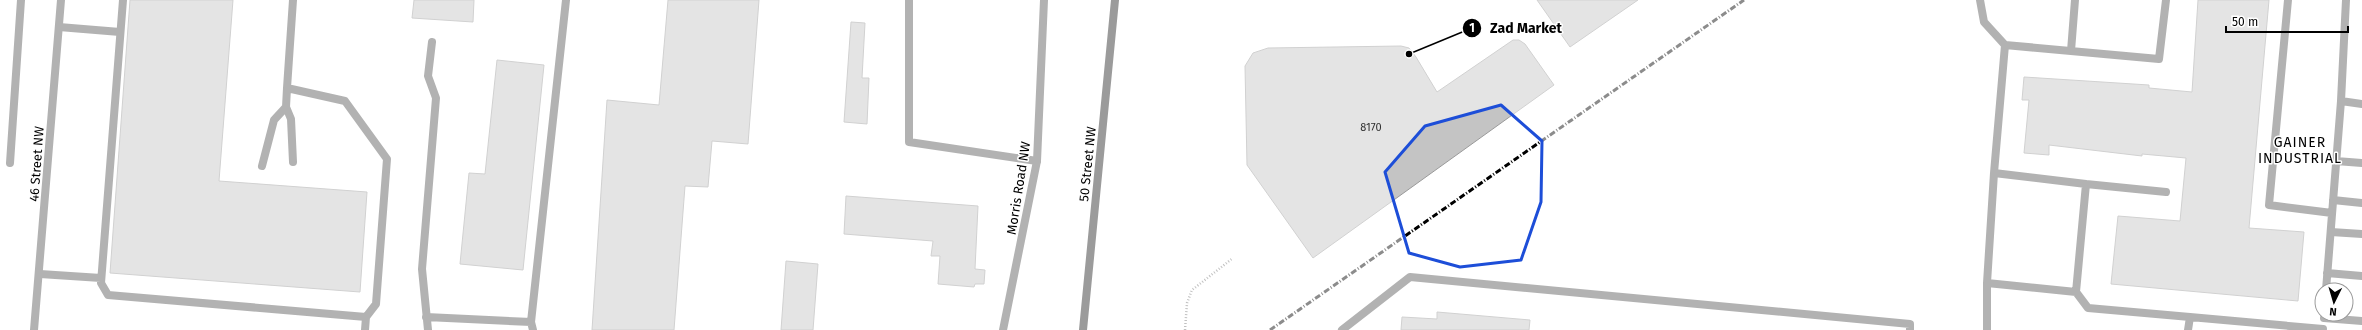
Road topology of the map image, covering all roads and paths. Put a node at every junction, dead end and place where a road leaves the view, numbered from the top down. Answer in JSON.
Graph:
{"nodes":[{"id":1,"x":21,"y":0,"type":"edge"},
{"id":2,"x":61,"y":0,"type":"edge"},
{"id":3,"x":122,"y":0,"type":"edge"},
{"id":4,"x":293,"y":0,"type":"edge"},
{"id":5,"x":566,"y":0,"type":"edge"},
{"id":6,"x":910,"y":0,"type":"edge"},
{"id":7,"x":1044,"y":0,"type":"edge"},
{"id":8,"x":1115,"y":0,"type":"edge"},
{"id":9,"x":1980,"y":0,"type":"edge"},
{"id":10,"x":2076,"y":0,"type":"edge"},
{"id":11,"x":2166,"y":0,"type":"edge"},
{"id":12,"x":2288,"y":0,"type":"edge"},
{"id":13,"x":2346,"y":0,"type":"edge"},
{"id":14,"x":59,"y":27,"type":"junction"},
{"id":15,"x":120,"y":32,"type":"junction"},
{"id":16,"x":432,"y":42,"type":"dead end"},
{"id":17,"x":2005,"y":44,"type":"junction"},
{"id":18,"x":2071,"y":51,"type":"junction"},
{"id":19,"x":287,"y":88,"type":"junction"},
{"id":20,"x":2341,"y":101,"type":"junction"},
{"id":21,"x":2362,"y":104,"type":"edge"},
{"id":22,"x":286,"y":107,"type":"junction"},
{"id":23,"x":1037,"y":160,"type":"junction"},
{"id":24,"x":2336,"y":160,"type":"junction"},
{"id":25,"x":293,"y":162,"type":"dead end"},
{"id":26,"x":10,"y":163,"type":"dead end"},
{"id":27,"x":2362,"y":164,"type":"edge"},
{"id":28,"x":262,"y":166,"type":"dead end"},
{"id":29,"x":1994,"y":173,"type":"junction"},
{"id":30,"x":2086,"y":184,"type":"junction"},
{"id":31,"x":2166,"y":192,"type":"dead end"},
{"id":32,"x":2333,"y":200,"type":"junction"},
{"id":33,"x":2362,"y":203,"type":"edge"},
{"id":34,"x":2332,"y":213,"type":"junction"},
{"id":35,"x":2331,"y":232,"type":"junction"},
{"id":36,"x":2362,"y":234,"type":"edge"},
{"id":37,"x":1233,"y":258,"type":"dead end"},
{"id":38,"x":2327,"y":273,"type":"junction"},
{"id":39,"x":40,"y":274,"type":"junction"},
{"id":40,"x":2362,"y":276,"type":"edge"},
{"id":41,"x":101,"y":278,"type":"junction"},
{"id":42,"x":2326,"y":282,"type":"edge"},
{"id":43,"x":1987,"y":283,"type":"junction"},
{"id":44,"x":2076,"y":292,"type":"junction"},
{"id":45,"x":2190,"y":316,"type":"junction"},
{"id":46,"x":366,"y":317,"type":"junction"},
{"id":47,"x":426,"y":317,"type":"junction"},
{"id":48,"x":532,"y":326,"type":"edge"},
{"id":49,"x":2323,"y":329,"type":"edge"},
{"id":50,"x":34,"y":330,"type":"edge"},
{"id":51,"x":365,"y":330,"type":"edge"},
{"id":52,"x":428,"y":330,"type":"edge"},
{"id":53,"x":1003,"y":330,"type":"edge"},
{"id":54,"x":1083,"y":330,"type":"edge"},
{"id":55,"x":1185,"y":330,"type":"edge"},
{"id":56,"x":1342,"y":330,"type":"edge"},
{"id":57,"x":1910,"y":330,"type":"edge"},
{"id":58,"x":1987,"y":330,"type":"edge"},
{"id":59,"x":2188,"y":330,"type":"edge"}],
"edges":[{"from":1,"to":26,"type":"street"},
{"from":2,"to":14,"type":"street","name":"46 Street NW"},
{"from":3,"to":15,"type":"street"},
{"from":4,"to":19,"type":"street"},
{"from":5,"to":48,"type":"street"},
{"from":6,"to":23,"type":"street"},
{"from":7,"to":23,"type":"street","name":"Morris Road NW"},
{"from":8,"to":54,"type":"main road","name":"50 Street NW"},
{"from":9,"to":17,"type":"street"},
{"from":10,"to":18,"type":"street"},
{"from":11,"to":18,"type":"street"},
{"from":12,"to":34,"type":"street"},
{"from":13,"to":20,"type":"street"},
{"from":14,"to":15,"type":"street"},
{"from":14,"to":39,"type":"street","name":"46 Street NW"},
{"from":15,"to":41,"type":"street"},
{"from":16,"to":47,"type":"street"},
{"from":17,"to":18,"type":"street"},
{"from":17,"to":29,"type":"street"},
{"from":19,"to":22,"type":"street"},
{"from":19,"to":46,"type":"street"},
{"from":20,"to":21,"type":"street"},
{"from":20,"to":24,"type":"street"},
{"from":22,"to":25,"type":"street"},
{"from":22,"to":28,"type":"street"},
{"from":23,"to":53,"type":"street","name":"Morris Road NW"},
{"from":24,"to":27,"type":"street"},
{"from":24,"to":32,"type":"street"},
{"from":29,"to":30,"type":"street"},
{"from":29,"to":43,"type":"street"},
{"from":30,"to":31,"type":"street"},
{"from":30,"to":44,"type":"street"},
{"from":32,"to":33,"type":"street"},
{"from":32,"to":34,"type":"street"},
{"from":34,"to":35,"type":"street"},
{"from":35,"to":36,"type":"street"},
{"from":35,"to":38,"type":"street"},
{"from":37,"to":55,"type":"path"},
{"from":38,"to":40,"type":"street"},
{"from":38,"to":42,"type":"street"},
{"from":39,"to":41,"type":"street"},
{"from":39,"to":50,"type":"street","name":"46 Street NW"},
{"from":41,"to":46,"type":"street"},
{"from":43,"to":44,"type":"street"},
{"from":43,"to":58,"type":"street"},
{"from":44,"to":45,"type":"street"},
{"from":45,"to":49,"type":"street"},
{"from":45,"to":59,"type":"street"},
{"from":46,"to":51,"type":"street"},
{"from":47,"to":48,"type":"street"},
{"from":47,"to":52,"type":"street"},
{"from":56,"to":57,"type":"street"}]}
